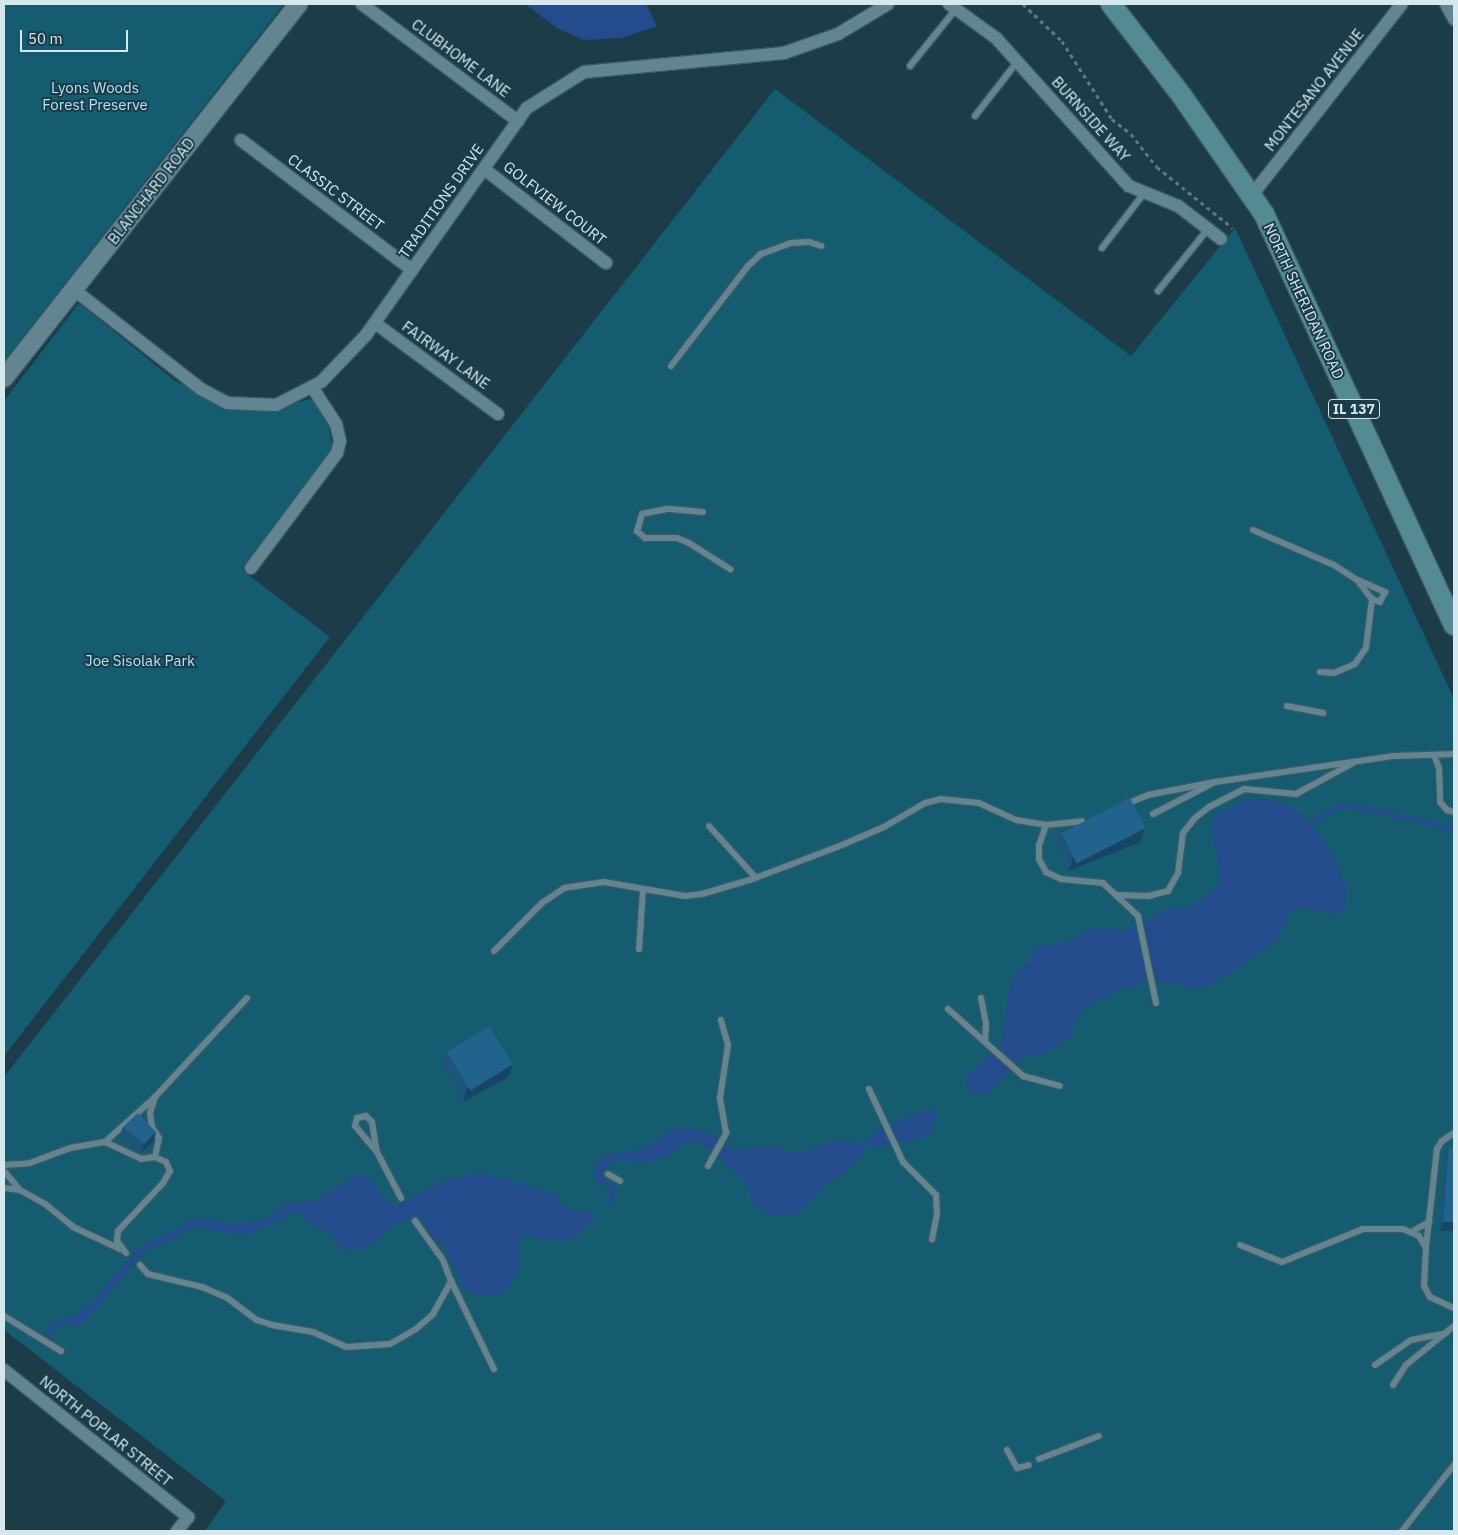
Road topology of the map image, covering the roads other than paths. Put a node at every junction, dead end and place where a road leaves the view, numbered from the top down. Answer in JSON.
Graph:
{"nodes":[{"id":1,"x":298,"y":4,"type":"edge"},
{"id":2,"x":362,"y":4,"type":"edge"},
{"id":3,"x":888,"y":4,"type":"edge"},
{"id":4,"x":1111,"y":4,"type":"edge"},
{"id":5,"x":1402,"y":4,"type":"edge"},
{"id":6,"x":1446,"y":4,"type":"edge"},
{"id":7,"x":952,"y":6,"type":"edge"},
{"id":8,"x":1454,"y":19,"type":"edge"},
{"id":9,"x":1017,"y":62,"type":"junction"},
{"id":10,"x":910,"y":66,"type":"dead end"},
{"id":11,"x":975,"y":116,"type":"dead end"},
{"id":12,"x":518,"y":121,"type":"junction"},
{"id":13,"x":241,"y":140,"type":"dead end"},
{"id":14,"x":484,"y":169,"type":"junction"},
{"id":15,"x":1145,"y":192,"type":"junction"},
{"id":16,"x":1252,"y":195,"type":"junction"},
{"id":17,"x":1208,"y":229,"type":"junction"},
{"id":18,"x":1221,"y":239,"type":"dead end"},
{"id":19,"x":821,"y":246,"type":"dead end"},
{"id":20,"x":1102,"y":248,"type":"dead end"},
{"id":21,"x":606,"y":264,"type":"dead end"},
{"id":22,"x":412,"y":270,"type":"junction"},
{"id":23,"x":73,"y":289,"type":"junction"},
{"id":24,"x":1158,"y":291,"type":"dead end"},
{"id":25,"x":375,"y":323,"type":"junction"},
{"id":26,"x":671,"y":366,"type":"dead end"},
{"id":27,"x":4,"y":378,"type":"edge"},
{"id":28,"x":312,"y":386,"type":"junction"},
{"id":29,"x":498,"y":414,"type":"dead end"},
{"id":30,"x":703,"y":512,"type":"dead end"},
{"id":31,"x":1253,"y":530,"type":"dead end"},
{"id":32,"x":251,"y":568,"type":"dead end"},
{"id":33,"x":730,"y":569,"type":"dead end"},
{"id":34,"x":1356,"y":580,"type":"junction"},
{"id":35,"x":1372,"y":599,"type":"junction"},
{"id":36,"x":1454,"y":624,"type":"edge"},
{"id":37,"x":1320,"y":672,"type":"dead end"},
{"id":38,"x":1287,"y":706,"type":"dead end"},
{"id":39,"x":1323,"y":713,"type":"dead end"},
{"id":40,"x":1454,"y":754,"type":"edge"},
{"id":41,"x":1434,"y":755,"type":"junction"},
{"id":42,"x":1356,"y":761,"type":"junction"},
{"id":43,"x":1215,"y":782,"type":"junction"},
{"id":44,"x":1119,"y":807,"type":"edge"},
{"id":45,"x":1454,"y":812,"type":"edge"},
{"id":46,"x":1153,"y":814,"type":"dead end"},
{"id":47,"x":1094,"y":816,"type":"edge"},
{"id":48,"x":1046,"y":825,"type":"junction"},
{"id":49,"x":709,"y":826,"type":"dead end"},
{"id":50,"x":756,"y":878,"type":"junction"},
{"id":51,"x":643,"y":890,"type":"junction"},
{"id":52,"x":1118,"y":895,"type":"junction"},
{"id":53,"x":639,"y":949,"type":"dead end"},
{"id":54,"x":494,"y":952,"type":"dead end"},
{"id":55,"x":247,"y":998,"type":"dead end"},
{"id":56,"x":981,"y":998,"type":"dead end"},
{"id":57,"x":1156,"y":1003,"type":"dead end"},
{"id":58,"x":948,"y":1009,"type":"dead end"},
{"id":59,"x":721,"y":1020,"type":"dead end"},
{"id":60,"x":985,"y":1042,"type":"junction"},
{"id":61,"x":1060,"y":1086,"type":"dead end"},
{"id":62,"x":870,"y":1089,"type":"dead end"},
{"id":63,"x":155,"y":1097,"type":"junction"},
{"id":64,"x":1454,"y":1133,"type":"edge"},
{"id":65,"x":105,"y":1142,"type":"junction"},
{"id":66,"x":377,"y":1152,"type":"junction"},
{"id":67,"x":155,"y":1157,"type":"junction"},
{"id":68,"x":4,"y":1165,"type":"edge"},
{"id":69,"x":708,"y":1166,"type":"dead end"},
{"id":70,"x":4,"y":1171,"type":"edge"},
{"id":71,"x":608,"y":1174,"type":"dead end"},
{"id":72,"x":620,"y":1181,"type":"dead end"},
{"id":73,"x":4,"y":1188,"type":"edge"},
{"id":74,"x":20,"y":1190,"type":"junction"},
{"id":75,"x":401,"y":1198,"type":"dead end"},
{"id":76,"x":415,"y":1221,"type":"dead end"},
{"id":77,"x":1429,"y":1222,"type":"junction"},
{"id":78,"x":1411,"y":1232,"type":"junction"},
{"id":79,"x":932,"y":1240,"type":"dead end"},
{"id":80,"x":1240,"y":1245,"type":"dead end"},
{"id":81,"x":1426,"y":1248,"type":"junction"},
{"id":82,"x":140,"y":1265,"type":"dead end"},
{"id":83,"x":451,"y":1281,"type":"junction"},
{"id":84,"x":1454,"y":1308,"type":"edge"},
{"id":85,"x":4,"y":1316,"type":"edge"},
{"id":86,"x":1454,"y":1326,"type":"edge"},
{"id":87,"x":1446,"y":1333,"type":"junction"},
{"id":88,"x":61,"y":1351,"type":"dead end"},
{"id":89,"x":1375,"y":1365,"type":"dead end"},
{"id":90,"x":494,"y":1369,"type":"dead end"},
{"id":91,"x":4,"y":1370,"type":"edge"},
{"id":92,"x":1393,"y":1385,"type":"dead end"},
{"id":93,"x":1099,"y":1436,"type":"dead end"},
{"id":94,"x":1007,"y":1450,"type":"dead end"},
{"id":95,"x":1039,"y":1459,"type":"dead end"},
{"id":96,"x":1029,"y":1465,"type":"dead end"},
{"id":97,"x":1454,"y":1465,"type":"edge"},
{"id":98,"x":176,"y":1531,"type":"edge"},
{"id":99,"x":1402,"y":1531,"type":"edge"}],
"edges":[{"from":1,"to":23,"type":"street","name":"BLANCHARD ROAD"},
{"from":2,"to":12,"type":"street","name":"CLUBHOME LANE"},
{"from":3,"to":12,"type":"street","name":"TRADITIONS DRIVE"},
{"from":4,"to":16,"type":"main road","name":"NORTH SHERIDAN ROAD","number":"IL 137"},
{"from":5,"to":16,"type":"street","name":"MONTESANO AVENUE"},
{"from":6,"to":8,"type":"street"},
{"from":7,"to":9,"type":"street","name":"BURNSIDE WAY"},
{"from":7,"to":10,"type":"lane"},
{"from":9,"to":11,"type":"lane"},
{"from":9,"to":15,"type":"street","name":"BURNSIDE WAY"},
{"from":12,"to":14,"type":"street","name":"TRADITIONS DRIVE"},
{"from":13,"to":22,"type":"street","name":"CLASSIC STREET"},
{"from":14,"to":21,"type":"street","name":"GOLFVIEW COURT"},
{"from":14,"to":22,"type":"street","name":"TRADITIONS DRIVE"},
{"from":15,"to":17,"type":"street","name":"BURNSIDE WAY"},
{"from":15,"to":20,"type":"lane"},
{"from":16,"to":36,"type":"main road","name":"NORTH SHERIDAN ROAD","number":"IL 137"},
{"from":17,"to":18,"type":"street","name":"BURNSIDE WAY"},
{"from":17,"to":24,"type":"lane"},
{"from":19,"to":26,"type":"lane"},
{"from":22,"to":25,"type":"street","name":"TRADITIONS DRIVE"},
{"from":23,"to":27,"type":"street","name":"BLANCHARD ROAD"},
{"from":23,"to":28,"type":"street","name":"TRADITIONS DRIVE"},
{"from":25,"to":28,"type":"street","name":"TRADITIONS DRIVE"},
{"from":25,"to":29,"type":"street","name":"FAIRWAY LANE"},
{"from":28,"to":32,"type":"street"},
{"from":30,"to":33,"type":"lane"},
{"from":31,"to":34,"type":"lane"},
{"from":34,"to":35,"type":"lane"},
{"from":34,"to":35,"type":"lane"},
{"from":35,"to":37,"type":"lane"},
{"from":38,"to":39,"type":"lane"},
{"from":40,"to":41,"type":"lane"},
{"from":41,"to":42,"type":"lane"},
{"from":41,"to":45,"type":"lane"},
{"from":42,"to":43,"type":"lane"},
{"from":42,"to":52,"type":"lane"},
{"from":43,"to":44,"type":"lane"},
{"from":43,"to":46,"type":"lane"},
{"from":47,"to":48,"type":"lane"},
{"from":48,"to":50,"type":"lane"},
{"from":48,"to":52,"type":"lane"},
{"from":49,"to":50,"type":"lane"},
{"from":50,"to":51,"type":"lane"},
{"from":51,"to":53,"type":"lane"},
{"from":51,"to":54,"type":"lane"},
{"from":52,"to":57,"type":"lane"},
{"from":55,"to":63,"type":"lane"},
{"from":56,"to":60,"type":"lane"},
{"from":58,"to":60,"type":"lane"},
{"from":59,"to":69,"type":"lane"},
{"from":60,"to":61,"type":"lane"},
{"from":62,"to":79,"type":"lane"},
{"from":63,"to":65,"type":"lane"},
{"from":63,"to":67,"type":"lane"},
{"from":64,"to":77,"type":"lane"},
{"from":65,"to":67,"type":"lane"},
{"from":65,"to":68,"type":"lane"},
{"from":66,"to":66,"type":"lane"},
{"from":66,"to":75,"type":"lane"},
{"from":67,"to":74,"type":"lane"},
{"from":70,"to":74,"type":"lane"},
{"from":71,"to":72,"type":"lane"},
{"from":73,"to":74,"type":"lane"},
{"from":76,"to":83,"type":"lane"},
{"from":77,"to":78,"type":"lane"},
{"from":77,"to":81,"type":"lane"},
{"from":78,"to":80,"type":"lane"},
{"from":78,"to":81,"type":"lane"},
{"from":81,"to":84,"type":"lane"},
{"from":82,"to":83,"type":"lane"},
{"from":83,"to":90,"type":"lane"},
{"from":85,"to":88,"type":"lane"},
{"from":86,"to":87,"type":"lane"},
{"from":87,"to":89,"type":"lane"},
{"from":87,"to":92,"type":"lane"},
{"from":91,"to":98,"type":"street","name":"NORTH POPLAR STREET"},
{"from":93,"to":95,"type":"lane"},
{"from":94,"to":96,"type":"lane"},
{"from":97,"to":99,"type":"lane"}]}
